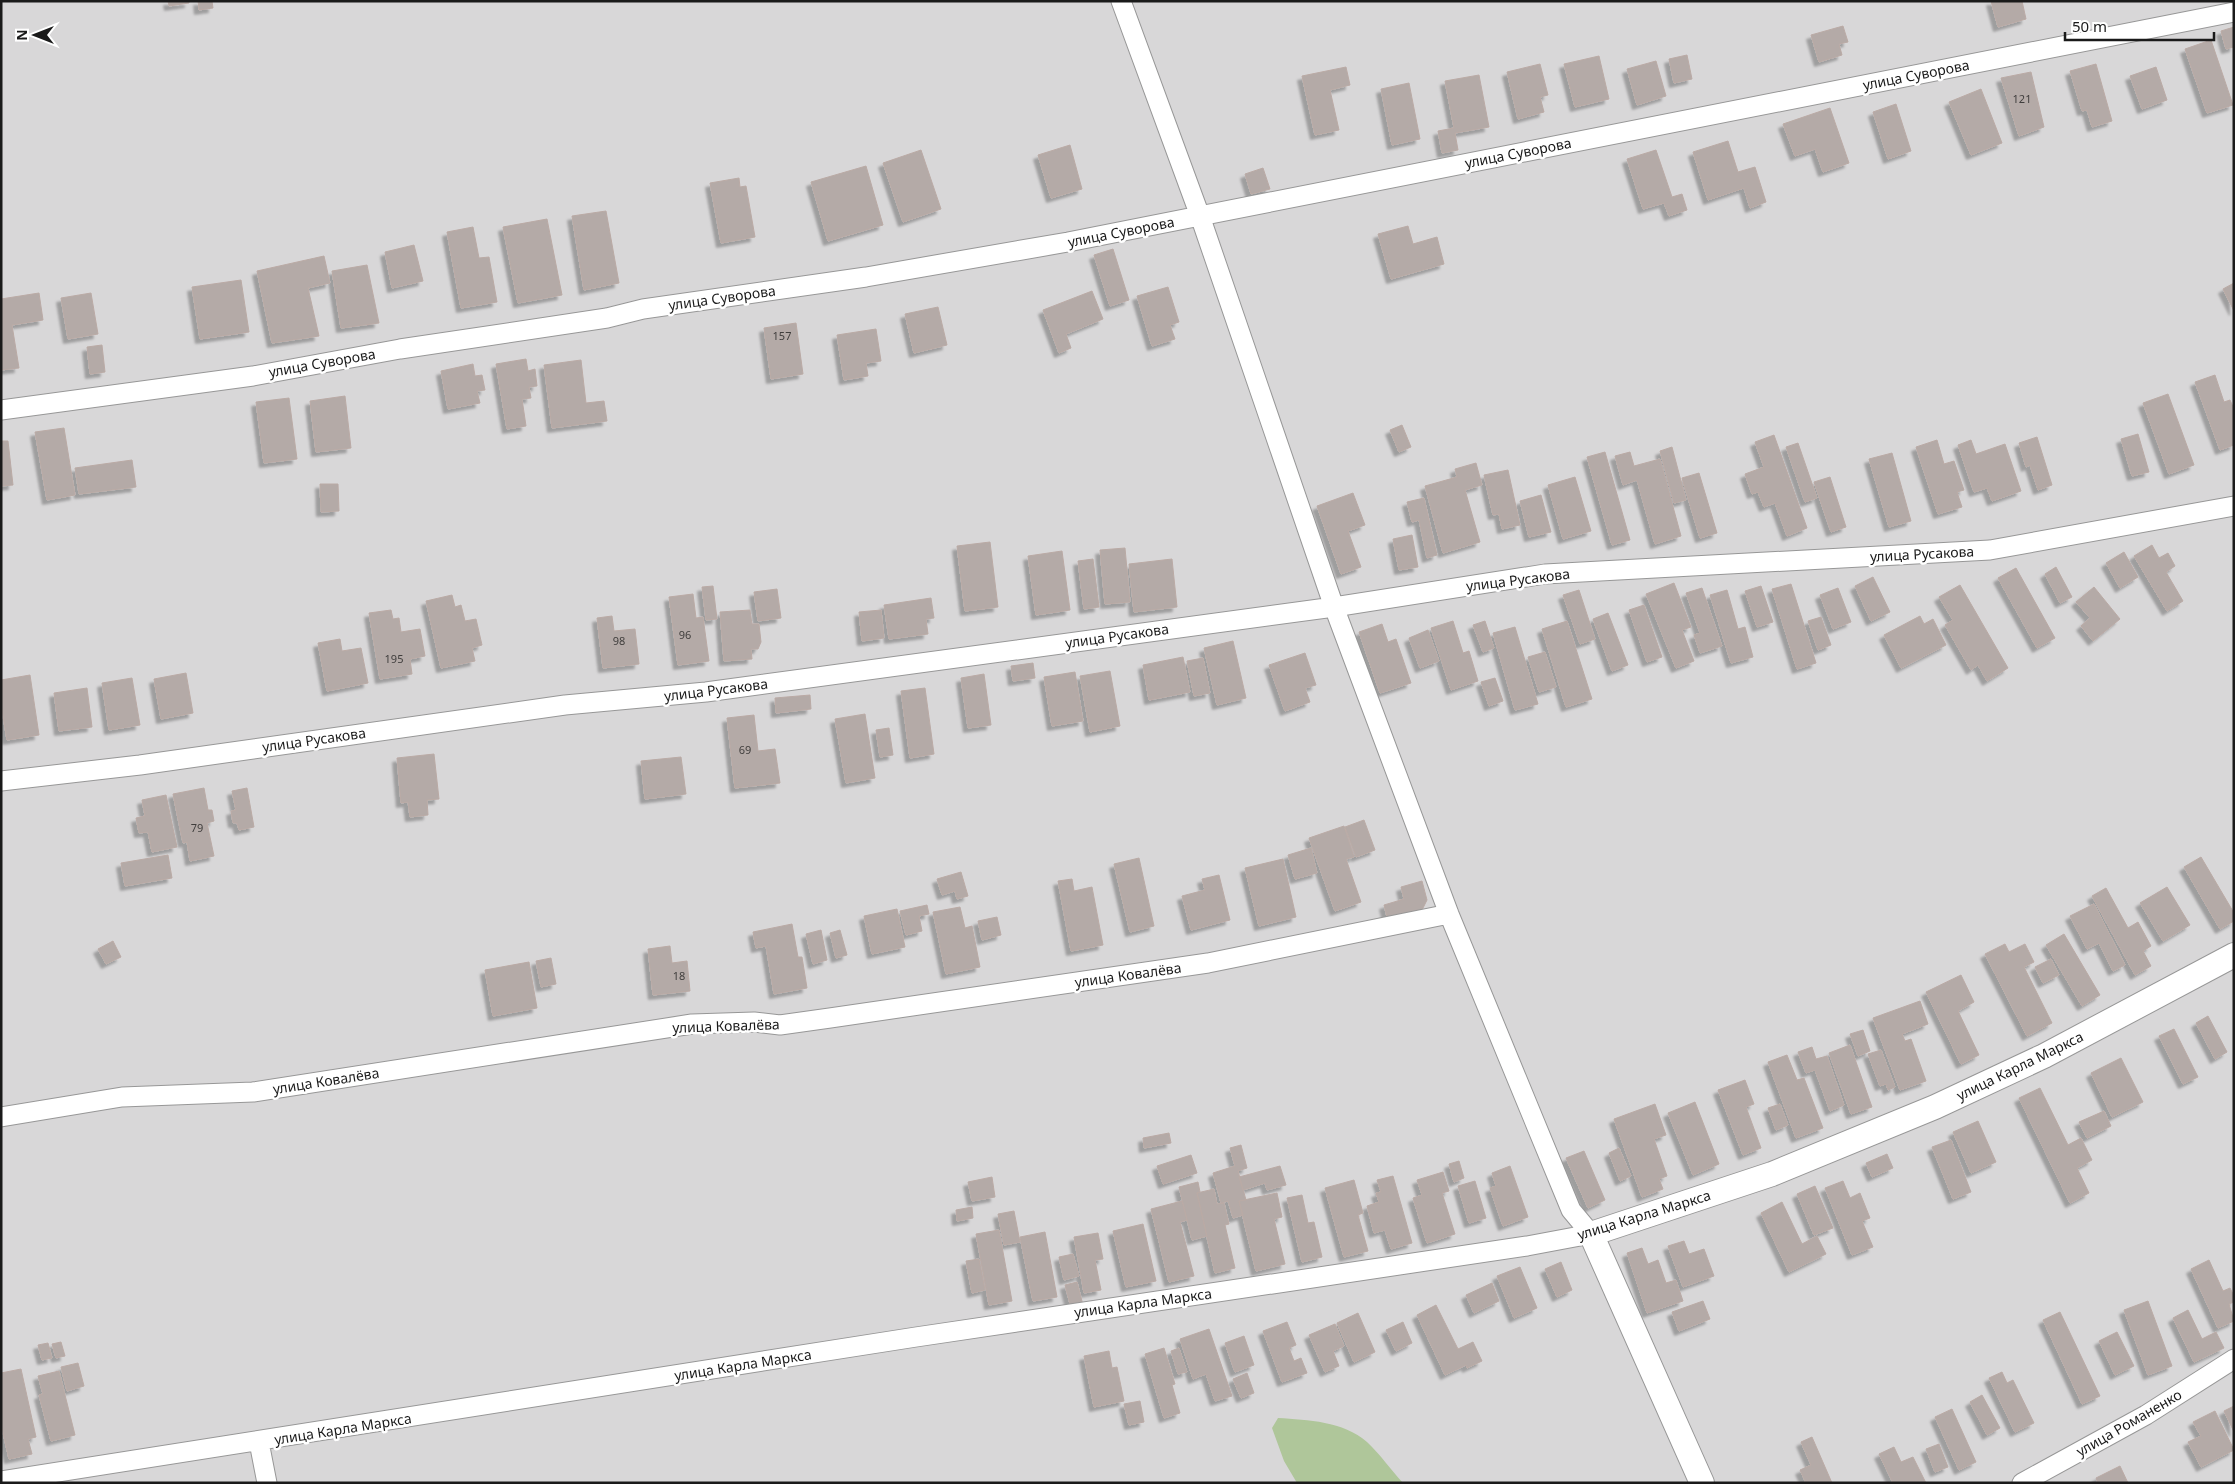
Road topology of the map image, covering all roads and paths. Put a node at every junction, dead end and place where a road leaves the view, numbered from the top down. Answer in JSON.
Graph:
{"nodes":[{"id":1,"x":1122,"y":1,"type":"edge"},
{"id":2,"x":2234,"y":12,"type":"edge"},
{"id":3,"x":1200,"y":216,"type":"junction"},
{"id":4,"x":1,"y":410,"type":"edge"},
{"id":5,"x":2234,"y":506,"type":"edge"},
{"id":6,"x":1334,"y":606,"type":"junction"},
{"id":7,"x":1,"y":781,"type":"edge"},
{"id":8,"x":1449,"y":914,"type":"junction"},
{"id":9,"x":2234,"y":955,"type":"edge"},
{"id":10,"x":1,"y":1117,"type":"edge"},
{"id":11,"x":1591,"y":1234,"type":"junction"},
{"id":12,"x":2234,"y":1359,"type":"edge"},
{"id":13,"x":260,"y":1442,"type":"junction"},
{"id":14,"x":1,"y":1482,"type":"edge"},
{"id":15,"x":267,"y":1483,"type":"edge"},
{"id":16,"x":1702,"y":1483,"type":"edge"},
{"id":17,"x":2022,"y":1483,"type":"edge"}],
"edges":[{"from":1,"to":3,"type":"street"},
{"from":2,"to":3,"type":"street","name":"улица Суворова"},
{"from":3,"to":4,"type":"street","name":"улица Суворова"},
{"from":3,"to":6,"type":"street"},
{"from":5,"to":6,"type":"street","name":"улица Русакова"},
{"from":6,"to":7,"type":"street","name":"улица Русакова"},
{"from":6,"to":8,"type":"street"},
{"from":8,"to":10,"type":"street","name":"улица Ковалёва"},
{"from":8,"to":11,"type":"street"},
{"from":9,"to":11,"type":"street","name":"улица Карла Маркса"},
{"from":11,"to":13,"type":"street","name":"улица Карла Маркса"},
{"from":11,"to":16,"type":"street"},
{"from":12,"to":17,"type":"street","name":"улица Романенко"},
{"from":13,"to":14,"type":"street","name":"улица Карла Маркса"},
{"from":13,"to":15,"type":"street"}]}
